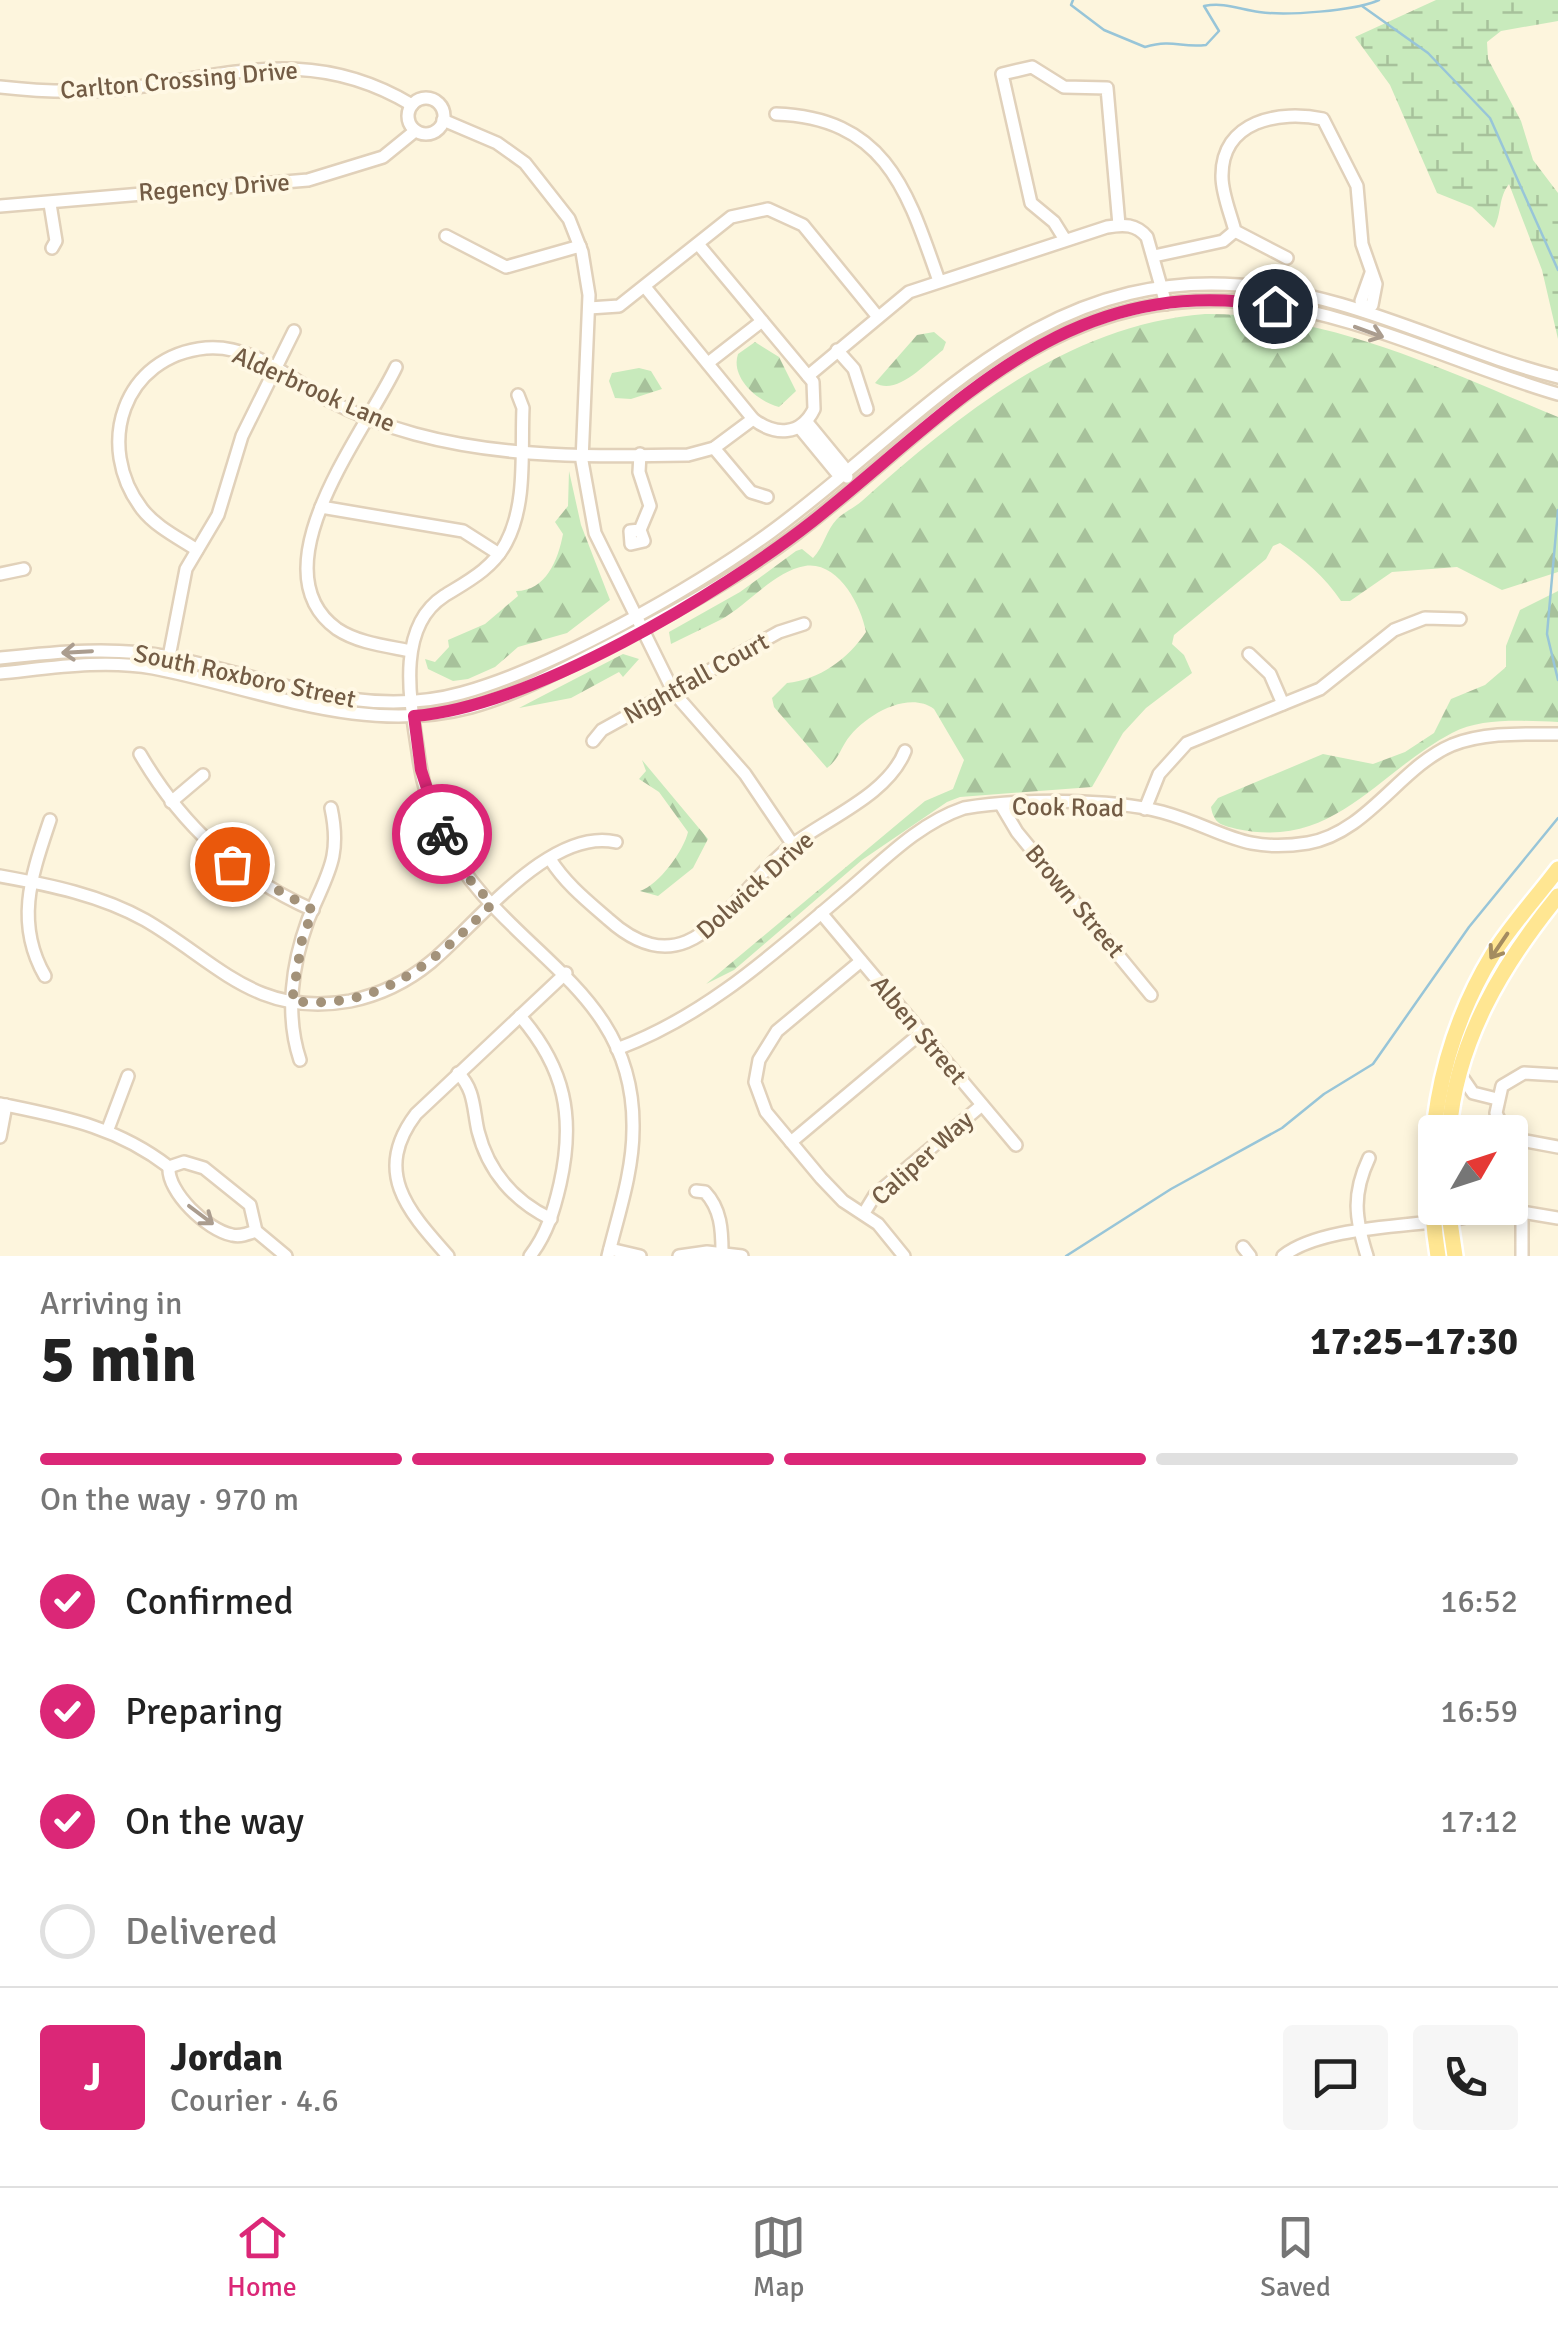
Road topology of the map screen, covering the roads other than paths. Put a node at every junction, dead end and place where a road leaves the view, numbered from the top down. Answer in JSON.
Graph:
{"nodes":[{"id":1,"x":0,"y":88,"type":"edge"},
{"id":2,"x":412,"y":104,"type":"junction"},
{"id":3,"x":776,"y":114,"type":"dead end"},
{"id":4,"x":443,"y":120,"type":"junction"},
{"id":5,"x":415,"y":131,"type":"junction"},
{"id":6,"x":50,"y":204,"type":"junction"},
{"id":7,"x":0,"y":206,"type":"edge"},
{"id":8,"x":1119,"y":225,"type":"junction"},
{"id":9,"x":1236,"y":232,"type":"junction"},
{"id":10,"x":446,"y":236,"type":"dead end"},
{"id":11,"x":1064,"y":238,"type":"junction"},
{"id":12,"x":698,"y":244,"type":"junction"},
{"id":13,"x":580,"y":246,"type":"junction"},
{"id":14,"x":52,"y":248,"type":"dead end"},
{"id":15,"x":1154,"y":256,"type":"junction"},
{"id":16,"x":1287,"y":258,"type":"dead end"},
{"id":17,"x":939,"y":282,"type":"junction"},
{"id":18,"x":645,"y":287,"type":"junction"},
{"id":19,"x":1162,"y":287,"type":"junction"},
{"id":20,"x":1166,"y":304,"type":"junction"},
{"id":21,"x":589,"y":308,"type":"junction"},
{"id":22,"x":1364,"y":310,"type":"junction"},
{"id":23,"x":878,"y":317,"type":"junction"},
{"id":24,"x":762,"y":321,"type":"junction"},
{"id":25,"x":294,"y":330,"type":"dead end"},
{"id":26,"x":836,"y":350,"type":"junction"},
{"id":27,"x":708,"y":364,"type":"junction"},
{"id":28,"x":396,"y":367,"type":"dead end"},
{"id":29,"x":275,"y":369,"type":"junction"},
{"id":30,"x":808,"y":376,"type":"junction"},
{"id":31,"x":1558,"y":377,"type":"edge"},
{"id":32,"x":1558,"y":394,"type":"edge"},
{"id":33,"x":518,"y":395,"type":"dead end"},
{"id":34,"x":868,"y":409,"type":"dead end"},
{"id":35,"x":370,"y":419,"type":"junction"},
{"id":36,"x":753,"y":419,"type":"junction"},
{"id":37,"x":803,"y":424,"type":"junction"},
{"id":38,"x":714,"y":448,"type":"junction"},
{"id":39,"x":521,"y":452,"type":"junction"},
{"id":40,"x":582,"y":454,"type":"junction"},
{"id":41,"x":640,"y":454,"type":"junction"},
{"id":42,"x":843,"y":473,"type":"junction"},
{"id":43,"x":854,"y":486,"type":"junction"},
{"id":44,"x":766,"y":497,"type":"dead end"},
{"id":45,"x":321,"y":507,"type":"junction"},
{"id":46,"x":640,"y":530,"type":"dead end"},
{"id":47,"x":197,"y":550,"type":"junction"},
{"id":48,"x":499,"y":554,"type":"junction"},
{"id":49,"x":24,"y":569,"type":"dead end"},
{"id":50,"x":0,"y":574,"type":"edge"},
{"id":51,"x":634,"y":615,"type":"junction"},
{"id":52,"x":1460,"y":618,"type":"dead end"},
{"id":53,"x":804,"y":624,"type":"dead end"},
{"id":54,"x":642,"y":629,"type":"junction"},
{"id":55,"x":410,"y":651,"type":"junction"},
{"id":56,"x":1249,"y":654,"type":"dead end"},
{"id":57,"x":169,"y":657,"type":"junction"},
{"id":58,"x":0,"y":658,"type":"edge"},
{"id":59,"x":167,"y":671,"type":"junction"},
{"id":60,"x":0,"y":673,"type":"edge"},
{"id":61,"x":674,"y":693,"type":"junction"},
{"id":62,"x":414,"y":702,"type":"junction"},
{"id":63,"x":1283,"y":704,"type":"junction"},
{"id":64,"x":414,"y":716,"type":"junction"},
{"id":65,"x":1558,"y":734,"type":"edge"},
{"id":66,"x":593,"y":742,"type":"dead end"},
{"id":67,"x":904,"y":751,"type":"dead end"},
{"id":68,"x":140,"y":754,"type":"dead end"},
{"id":69,"x":204,"y":775,"type":"dead end"},
{"id":70,"x":170,"y":802,"type":"junction"},
{"id":71,"x":1001,"y":805,"type":"junction"},
{"id":72,"x":330,"y":808,"type":"dead end"},
{"id":73,"x":1145,"y":809,"type":"junction"},
{"id":74,"x":50,"y":820,"type":"dead end"},
{"id":75,"x":616,"y":842,"type":"dead end"},
{"id":76,"x":793,"y":845,"type":"junction"},
{"id":77,"x":550,"y":859,"type":"junction"},
{"id":78,"x":1558,"y":868,"type":"edge"},
{"id":79,"x":0,"y":876,"type":"edge"},
{"id":80,"x":30,"y":881,"type":"junction"},
{"id":81,"x":1558,"y":896,"type":"edge"},
{"id":82,"x":492,"y":904,"type":"junction"},
{"id":83,"x":313,"y":910,"type":"junction"},
{"id":84,"x":821,"y":914,"type":"junction"},
{"id":85,"x":861,"y":961,"type":"junction"},
{"id":86,"x":566,"y":973,"type":"junction"},
{"id":87,"x":45,"y":976,"type":"dead end"},
{"id":88,"x":1151,"y":995,"type":"dead end"},
{"id":89,"x":292,"y":1001,"type":"junction"},
{"id":90,"x":520,"y":1016,"type":"junction"},
{"id":91,"x":922,"y":1033,"type":"junction"},
{"id":92,"x":617,"y":1049,"type":"junction"},
{"id":93,"x":300,"y":1060,"type":"dead end"},
{"id":94,"x":458,"y":1073,"type":"junction"},
{"id":95,"x":1460,"y":1074,"type":"junction"},
{"id":96,"x":1558,"y":1075,"type":"edge"},
{"id":97,"x":128,"y":1076,"type":"dead end"},
{"id":98,"x":1473,"y":1094,"type":"junction"},
{"id":99,"x":1497,"y":1099,"type":"junction"},
{"id":100,"x":3,"y":1105,"type":"edge"},
{"id":101,"x":982,"y":1105,"type":"junction"},
{"id":102,"x":1452,"y":1105,"type":"junction"},
{"id":103,"x":1436,"y":1115,"type":"edge"},
{"id":104,"x":1451,"y":1115,"type":"edge"},
{"id":105,"x":1497,"y":1115,"type":"edge"},
{"id":106,"x":108,"y":1129,"type":"junction"},
{"id":107,"x":0,"y":1137,"type":"edge"},
{"id":108,"x":791,"y":1142,"type":"junction"},
{"id":109,"x":1528,"y":1142,"type":"edge"},
{"id":110,"x":1016,"y":1145,"type":"dead end"},
{"id":111,"x":1558,"y":1148,"type":"edge"},
{"id":112,"x":1370,"y":1158,"type":"dead end"},
{"id":113,"x":168,"y":1167,"type":"junction"},
{"id":114,"x":696,"y":1191,"type":"dead end"},
{"id":115,"x":864,"y":1213,"type":"junction"},
{"id":116,"x":1528,"y":1213,"type":"edge"},
{"id":117,"x":1558,"y":1218,"type":"edge"},
{"id":118,"x":551,"y":1219,"type":"junction"},
{"id":119,"x":1418,"y":1219,"type":"edge"},
{"id":120,"x":1442,"y":1225,"type":"edge"},
{"id":121,"x":1446,"y":1225,"type":"edge"},
{"id":122,"x":1522,"y":1225,"type":"edge"},
{"id":123,"x":1358,"y":1229,"type":"junction"},
{"id":124,"x":256,"y":1231,"type":"junction"},
{"id":125,"x":722,"y":1252,"type":"junction"},
{"id":126,"x":609,"y":1253,"type":"edge"},
{"id":127,"x":286,"y":1256,"type":"edge"},
{"id":128,"x":448,"y":1256,"type":"edge"},
{"id":129,"x":530,"y":1256,"type":"edge"},
{"id":130,"x":640,"y":1256,"type":"edge"},
{"id":131,"x":679,"y":1256,"type":"edge"},
{"id":132,"x":742,"y":1256,"type":"edge"},
{"id":133,"x":904,"y":1256,"type":"edge"},
{"id":134,"x":1282,"y":1256,"type":"edge"},
{"id":135,"x":1366,"y":1256,"type":"edge"},
{"id":136,"x":1438,"y":1256,"type":"edge"},
{"id":137,"x":1455,"y":1256,"type":"edge"},
{"id":138,"x":1522,"y":1256,"type":"edge"}],
"edges":[{"from":1,"to":2,"type":"street","name":"Carlton Crossing Drive"},
{"from":2,"to":4,"type":"street"},
{"from":2,"to":5,"type":"street"},
{"from":3,"to":17,"type":"street"},
{"from":4,"to":5,"type":"street"},
{"from":4,"to":13,"type":"street"},
{"from":5,"to":6,"type":"street","name":"Regency Drive"},
{"from":6,"to":7,"type":"street","name":"Regency Drive"},
{"from":6,"to":14,"type":"street"},
{"from":8,"to":11,"type":"street"},
{"from":8,"to":11,"type":"street"},
{"from":8,"to":15,"type":"street"},
{"from":9,"to":15,"type":"street"},
{"from":9,"to":16,"type":"street"},
{"from":9,"to":22,"type":"street"},
{"from":10,"to":13,"type":"street"},
{"from":11,"to":17,"type":"street"},
{"from":12,"to":18,"type":"street"},
{"from":12,"to":23,"type":"street"},
{"from":12,"to":24,"type":"street"},
{"from":13,"to":21,"type":"street"},
{"from":15,"to":19,"type":"street"},
{"from":17,"to":23,"type":"street"},
{"from":18,"to":21,"type":"street"},
{"from":18,"to":27,"type":"street"},
{"from":19,"to":20,"type":"street"},
{"from":19,"to":22,"type":"street","name":"South Roxboro Street"},
{"from":19,"to":42,"type":"street","name":"South Roxboro Street"},
{"from":20,"to":32,"type":"street","name":"South Roxboro Street","one_way":true},
{"from":20,"to":43,"type":"street","name":"South Roxboro Street"},
{"from":21,"to":40,"type":"street"},
{"from":22,"to":31,"type":"street","name":"South Roxboro Street"},
{"from":23,"to":26,"type":"street"},
{"from":24,"to":27,"type":"street"},
{"from":24,"to":30,"type":"street"},
{"from":25,"to":29,"type":"street"},
{"from":26,"to":30,"type":"street"},
{"from":26,"to":34,"type":"street"},
{"from":27,"to":36,"type":"street"},
{"from":28,"to":35,"type":"street"},
{"from":29,"to":35,"type":"street","name":"Alderbrook Lane"},
{"from":29,"to":47,"type":"street"},
{"from":29,"to":47,"type":"street","name":"Alderbrook Lane"},
{"from":30,"to":37,"type":"street"},
{"from":33,"to":39,"type":"street"},
{"from":35,"to":39,"type":"street","name":"Alderbrook Lane"},
{"from":35,"to":45,"type":"street"},
{"from":36,"to":37,"type":"street"},
{"from":36,"to":38,"type":"street"},
{"from":37,"to":42,"type":"street"},
{"from":38,"to":41,"type":"street","name":"Alderbrook Lane"},
{"from":38,"to":44,"type":"street"},
{"from":39,"to":40,"type":"street","name":"Alderbrook Lane"},
{"from":39,"to":48,"type":"street"},
{"from":40,"to":41,"type":"street","name":"Alderbrook Lane"},
{"from":40,"to":51,"type":"street"},
{"from":41,"to":46,"type":"street"},
{"from":42,"to":43,"type":"street"},
{"from":42,"to":51,"type":"street","name":"South Roxboro Street"},
{"from":43,"to":54,"type":"street","name":"South Roxboro Street"},
{"from":45,"to":48,"type":"street"},
{"from":45,"to":55,"type":"street"},
{"from":47,"to":57,"type":"street"},
{"from":48,"to":55,"type":"street"},
{"from":49,"to":50,"type":"street"},
{"from":51,"to":54,"type":"street"},
{"from":51,"to":62,"type":"street","name":"South Roxboro Street"},
{"from":52,"to":63,"type":"street"},
{"from":53,"to":61,"type":"street","name":"Nightfall Court"},
{"from":54,"to":61,"type":"street"},
{"from":54,"to":64,"type":"street","name":"South Roxboro Street"},
{"from":55,"to":62,"type":"street"},
{"from":56,"to":63,"type":"street"},
{"from":57,"to":58,"type":"street","name":"South Roxboro Street","one_way":true},
{"from":57,"to":59,"type":"street"},
{"from":57,"to":62,"type":"street","name":"South Roxboro Street"},
{"from":59,"to":60,"type":"street","name":"South Roxboro Street"},
{"from":59,"to":64,"type":"street","name":"South Roxboro Street"},
{"from":61,"to":66,"type":"street","name":"Nightfall Court"},
{"from":61,"to":76,"type":"street"},
{"from":62,"to":64,"type":"street"},
{"from":63,"to":73,"type":"street"},
{"from":64,"to":82,"type":"street"},
{"from":65,"to":73,"type":"street","name":"Cook Road"},
{"from":67,"to":76,"type":"street","name":"Dolwick Drive"},
{"from":68,"to":70,"type":"street"},
{"from":69,"to":70,"type":"street"},
{"from":70,"to":83,"type":"street"},
{"from":71,"to":73,"type":"street","name":"Cook Road"},
{"from":71,"to":84,"type":"street","name":"Cook Road"},
{"from":71,"to":88,"type":"street","name":"Brown Street"},
{"from":72,"to":83,"type":"street"},
{"from":74,"to":80,"type":"street"},
{"from":75,"to":77,"type":"street"},
{"from":76,"to":77,"type":"street","name":"Dolwick Drive"},
{"from":77,"to":82,"type":"street"},
{"from":78,"to":103,"type":"main road","one_way":true},
{"from":79,"to":80,"type":"street"},
{"from":80,"to":87,"type":"street"},
{"from":80,"to":89,"type":"street"},
{"from":81,"to":95,"type":"main road"},
{"from":82,"to":86,"type":"street"},
{"from":82,"to":89,"type":"street"},
{"from":83,"to":89,"type":"street"},
{"from":84,"to":85,"type":"street","name":"Alben Street"},
{"from":84,"to":92,"type":"street","name":"Cook Road"},
{"from":85,"to":91,"type":"street","name":"Alben Street"},
{"from":85,"to":108,"type":"street"},
{"from":86,"to":90,"type":"street"},
{"from":86,"to":92,"type":"street"},
{"from":89,"to":93,"type":"street"},
{"from":90,"to":94,"type":"street"},
{"from":90,"to":118,"type":"street"},
{"from":91,"to":101,"type":"street","name":"Alben Street"},
{"from":91,"to":108,"type":"street"},
{"from":92,"to":126,"type":"street"},
{"from":94,"to":118,"type":"street"},
{"from":94,"to":128,"type":"street"},
{"from":95,"to":98,"type":"street"},
{"from":95,"to":102,"type":"main road"},
{"from":96,"to":99,"type":"street"},
{"from":97,"to":106,"type":"street"},
{"from":98,"to":99,"type":"street"},
{"from":98,"to":102,"type":"street"},
{"from":99,"to":105,"type":"street"},
{"from":100,"to":106,"type":"street"},
{"from":100,"to":107,"type":"street"},
{"from":101,"to":110,"type":"street","name":"Alben Street"},
{"from":101,"to":115,"type":"street","name":"Caliper Way"},
{"from":102,"to":104,"type":"main road"},
{"from":106,"to":113,"type":"street"},
{"from":108,"to":115,"type":"street"},
{"from":109,"to":111,"type":"street"},
{"from":112,"to":123,"type":"street"},
{"from":113,"to":124,"type":"street"},
{"from":113,"to":124,"type":"street","one_way":true},
{"from":114,"to":125,"type":"street"},
{"from":115,"to":133,"type":"street"},
{"from":116,"to":117,"type":"street"},
{"from":118,"to":129,"type":"street"},
{"from":119,"to":123,"type":"street"},
{"from":120,"to":136,"type":"main road"},
{"from":121,"to":137,"type":"main road"},
{"from":122,"to":138,"type":"street"},
{"from":123,"to":134,"type":"street"},
{"from":123,"to":135,"type":"street"},
{"from":124,"to":127,"type":"street"},
{"from":125,"to":131,"type":"street"},
{"from":125,"to":132,"type":"street"},
{"from":126,"to":130,"type":"street"}]}
